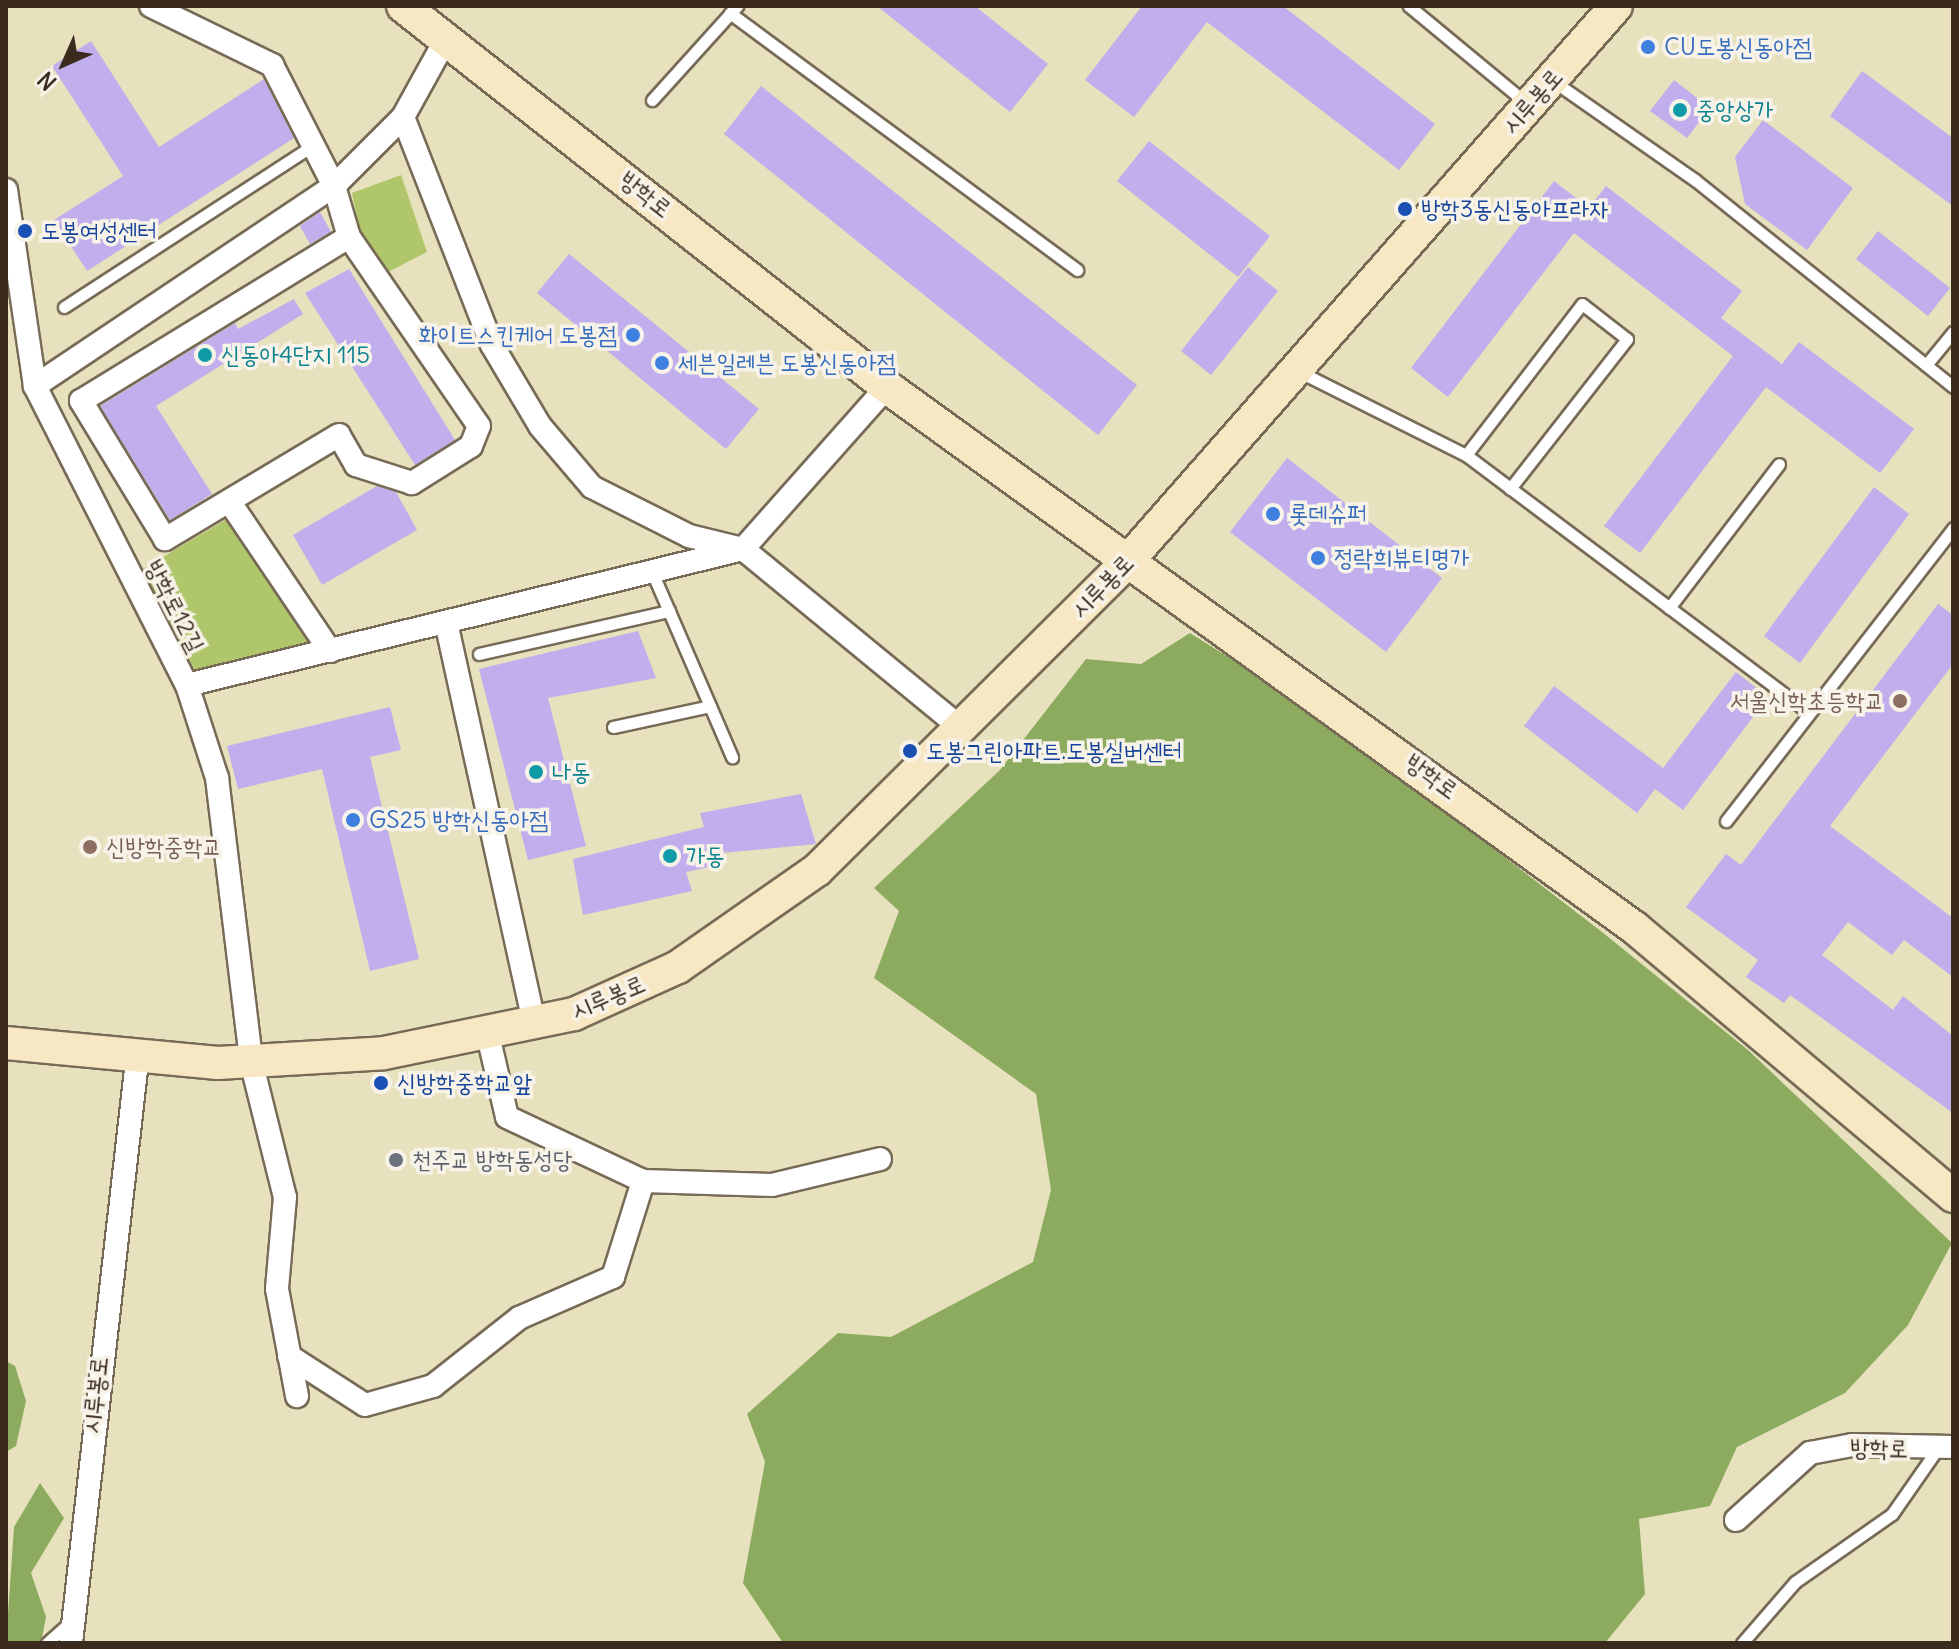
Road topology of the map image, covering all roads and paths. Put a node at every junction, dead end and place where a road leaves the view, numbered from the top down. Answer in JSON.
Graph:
{"nodes":[{"id":1,"x":151,"y":6,"type":"edge"},
{"id":2,"x":403,"y":6,"type":"edge"},
{"id":3,"x":1409,"y":6,"type":"edge"},
{"id":4,"x":1616,"y":6,"type":"edge"},
{"id":5,"x":734,"y":10,"type":"edge"},
{"id":6,"x":446,"y":39,"type":"junction"},
{"id":7,"x":1551,"y":80,"type":"junction"},
{"id":8,"x":652,"y":100,"type":"dead end"},
{"id":9,"x":1528,"y":105,"type":"junction"},
{"id":10,"x":403,"y":117,"type":"junction"},
{"id":11,"x":313,"y":145,"type":"junction"},
{"id":12,"x":334,"y":186,"type":"junction"},
{"id":13,"x":6,"y":190,"type":"edge"},
{"id":14,"x":349,"y":237,"type":"junction"},
{"id":15,"x":1077,"y":270,"type":"dead end"},
{"id":16,"x":64,"y":307,"type":"dead end"},
{"id":17,"x":1953,"y":332,"type":"edge"},
{"id":18,"x":1926,"y":365,"type":"junction"},
{"id":19,"x":1295,"y":370,"type":"junction"},
{"id":20,"x":35,"y":386,"type":"junction"},
{"id":21,"x":887,"y":387,"type":"junction"},
{"id":22,"x":1953,"y":387,"type":"edge"},
{"id":23,"x":1466,"y":455,"type":"junction"},
{"id":24,"x":1779,"y":464,"type":"dead end"},
{"id":25,"x":1510,"y":489,"type":"junction"},
{"id":26,"x":229,"y":501,"type":"junction"},
{"id":27,"x":1953,"y":528,"type":"edge"},
{"id":28,"x":743,"y":549,"type":"junction"},
{"id":29,"x":1125,"y":564,"type":"junction"},
{"id":30,"x":652,"y":572,"type":"junction"},
{"id":31,"x":1669,"y":608,"type":"junction"},
{"id":32,"x":669,"y":611,"type":"junction"},
{"id":33,"x":446,"y":622,"type":"junction"},
{"id":34,"x":330,"y":651,"type":"junction"},
{"id":35,"x":479,"y":654,"type":"dead end"},
{"id":36,"x":187,"y":685,"type":"junction"},
{"id":37,"x":710,"y":706,"type":"junction"},
{"id":38,"x":1809,"y":713,"type":"junction"},
{"id":39,"x":613,"y":727,"type":"dead end"},
{"id":40,"x":962,"y":729,"type":"junction"},
{"id":41,"x":732,"y":757,"type":"dead end"},
{"id":42,"x":1726,"y":821,"type":"dead end"},
{"id":43,"x":534,"y":1022,"type":"junction"},
{"id":44,"x":487,"y":1031,"type":"junction"},
{"id":45,"x":6,"y":1043,"type":"edge"},
{"id":46,"x":138,"y":1052,"type":"junction"},
{"id":47,"x":251,"y":1061,"type":"junction"},
{"id":48,"x":880,"y":1159,"type":"dead end"},
{"id":49,"x":643,"y":1181,"type":"junction"},
{"id":50,"x":1953,"y":1196,"type":"edge"},
{"id":51,"x":289,"y":1356,"type":"junction"},
{"id":52,"x":297,"y":1396,"type":"dead end"},
{"id":53,"x":1946,"y":1447,"type":"edge"},
{"id":54,"x":1736,"y":1520,"type":"dead end"},
{"id":55,"x":73,"y":1619,"type":"junction"},
{"id":56,"x":47,"y":1643,"type":"edge"},
{"id":57,"x":71,"y":1643,"type":"edge"},
{"id":58,"x":1742,"y":1643,"type":"edge"}],
"edges":[{"from":1,"to":11,"type":"street"},
{"from":2,"to":6,"type":"street","name":"방학로"},
{"from":3,"to":9,"type":"lane"},
{"from":4,"to":7,"type":"street","name":"시루봉로"},
{"from":5,"to":8,"type":"lane"},
{"from":5,"to":15,"type":"lane"},
{"from":6,"to":10,"type":"street"},
{"from":6,"to":21,"type":"street","name":"방학로"},
{"from":7,"to":9,"type":"street","name":"시루봉로"},
{"from":7,"to":18,"type":"lane"},
{"from":9,"to":19,"type":"street","name":"시루봉로"},
{"from":10,"to":12,"type":"street"},
{"from":10,"to":28,"type":"street"},
{"from":11,"to":12,"type":"street"},
{"from":11,"to":16,"type":"lane"},
{"from":12,"to":14,"type":"street"},
{"from":12,"to":20,"type":"street"},
{"from":13,"to":20,"type":"street","name":"방학로12길"},
{"from":14,"to":26,"type":"street"},
{"from":14,"to":26,"type":"street"},
{"from":17,"to":18,"type":"lane"},
{"from":18,"to":22,"type":"lane"},
{"from":19,"to":23,"type":"lane"},
{"from":19,"to":29,"type":"street","name":"시루봉로"},
{"from":20,"to":36,"type":"street","name":"방학로12길"},
{"from":21,"to":28,"type":"street"},
{"from":21,"to":29,"type":"street","name":"방학로"},
{"from":23,"to":25,"type":"lane"},
{"from":23,"to":25,"type":"lane"},
{"from":24,"to":31,"type":"lane"},
{"from":25,"to":31,"type":"lane"},
{"from":26,"to":34,"type":"street"},
{"from":27,"to":38,"type":"lane"},
{"from":28,"to":30,"type":"street"},
{"from":28,"to":40,"type":"street"},
{"from":29,"to":40,"type":"street","name":"시루봉로"},
{"from":29,"to":50,"type":"street","name":"방학로"},
{"from":30,"to":32,"type":"lane"},
{"from":30,"to":33,"type":"street"},
{"from":31,"to":38,"type":"lane"},
{"from":32,"to":35,"type":"lane"},
{"from":32,"to":37,"type":"lane"},
{"from":33,"to":34,"type":"street"},
{"from":33,"to":43,"type":"street"},
{"from":34,"to":36,"type":"street"},
{"from":36,"to":47,"type":"street","name":"방학로12길"},
{"from":37,"to":39,"type":"lane"},
{"from":37,"to":41,"type":"lane"},
{"from":38,"to":42,"type":"lane"},
{"from":40,"to":43,"type":"street","name":"시루봉로"},
{"from":43,"to":44,"type":"street","name":"시루봉로"},
{"from":44,"to":47,"type":"street","name":"시루봉로"},
{"from":44,"to":49,"type":"street"},
{"from":45,"to":46,"type":"street","name":"시루봉로"},
{"from":46,"to":47,"type":"street","name":"시루봉로"},
{"from":46,"to":55,"type":"street","name":"시루봉로"},
{"from":47,"to":51,"type":"street"},
{"from":48,"to":49,"type":"street"},
{"from":49,"to":51,"type":"street"},
{"from":51,"to":52,"type":"street"},
{"from":53,"to":54,"type":"street","name":"방학로"},
{"from":53,"to":58,"type":"lane"},
{"from":55,"to":56,"type":"lane"},
{"from":55,"to":57,"type":"street","name":"시루봉로"}]}
